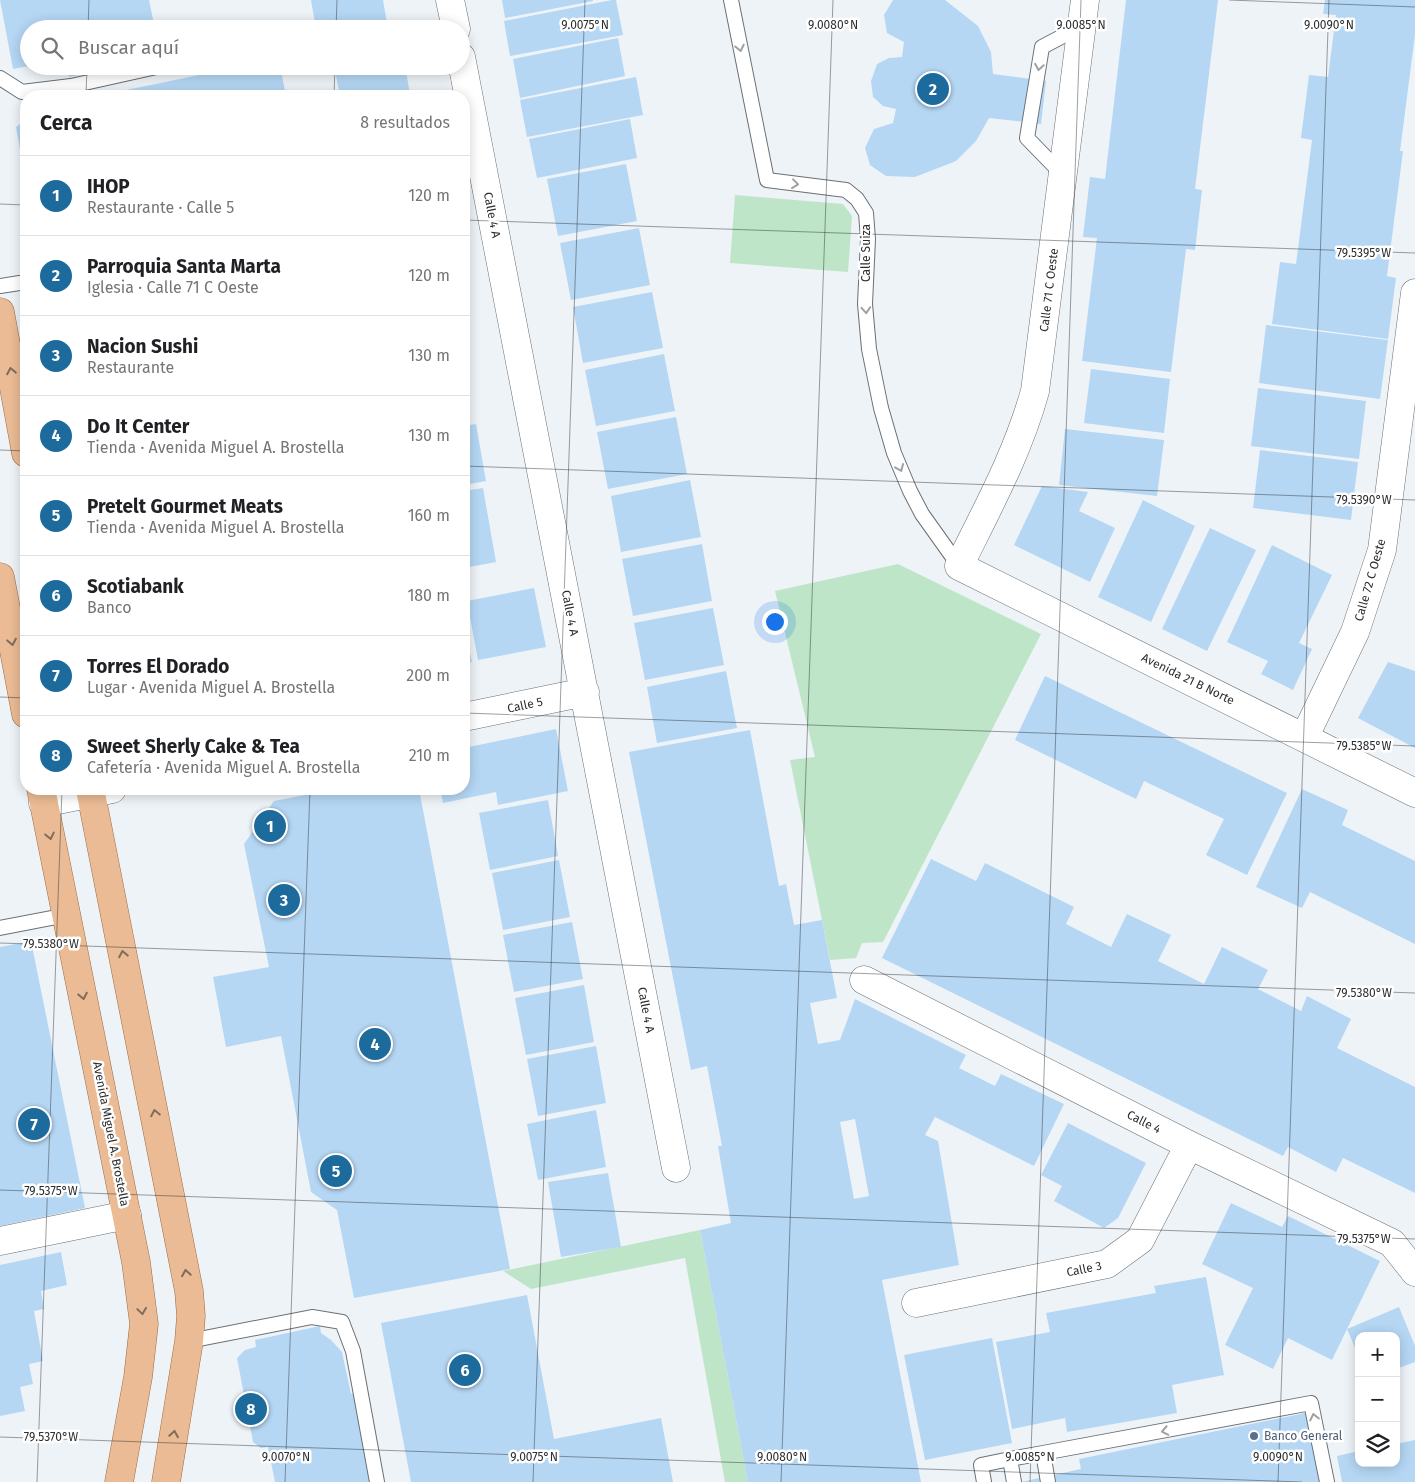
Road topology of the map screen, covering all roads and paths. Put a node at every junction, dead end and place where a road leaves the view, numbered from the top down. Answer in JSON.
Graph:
{"nodes":[{"id":1,"x":450,"y":0,"type":"edge"},
{"id":2,"x":731,"y":0,"type":"edge"},
{"id":3,"x":1084,"y":13,"type":"edge"},
{"id":4,"x":454,"y":20,"type":"edge"},
{"id":5,"x":120,"y":75,"type":"edge"},
{"id":6,"x":465,"y":75,"type":"edge"},
{"id":7,"x":0,"y":78,"type":"edge"},
{"id":8,"x":38,"y":90,"type":"edge"},
{"id":9,"x":467,"y":90,"type":"edge"},
{"id":10,"x":20,"y":91,"type":"edge"},
{"id":11,"x":470,"y":103,"type":"edge"},
{"id":12,"x":1063,"y":175,"type":"junction"},
{"id":13,"x":20,"y":283,"type":"edge"},
{"id":14,"x":0,"y":286,"type":"edge"},
{"id":15,"x":1415,"y":293,"type":"edge"},
{"id":16,"x":0,"y":312,"type":"edge"},
{"id":17,"x":20,"y":412,"type":"edge"},
{"id":18,"x":959,"y":566,"type":"junction"},
{"id":19,"x":0,"y":577,"type":"edge"},
{"id":20,"x":20,"y":682,"type":"edge"},
{"id":21,"x":585,"y":692,"type":"junction"},
{"id":22,"x":470,"y":716,"type":"edge"},
{"id":23,"x":1305,"y":736,"type":"junction"},
{"id":24,"x":1415,"y":793,"type":"edge"},
{"id":25,"x":99,"y":795,"type":"edge"},
{"id":26,"x":42,"y":796,"type":"edge"},
{"id":27,"x":67,"y":915,"type":"junction"},
{"id":28,"x":0,"y":928,"type":"edge"},
{"id":29,"x":864,"y":980,"type":"dead end"},
{"id":30,"x":1189,"y":1145,"type":"junction"},
{"id":31,"x":676,"y":1168,"type":"dead end"},
{"id":32,"x":127,"y":1215,"type":"junction"},
{"id":33,"x":0,"y":1241,"type":"edge"},
{"id":34,"x":1415,"y":1272,"type":"edge"},
{"id":35,"x":916,"y":1303,"type":"dead end"},
{"id":36,"x":189,"y":1340,"type":"junction"},
{"id":37,"x":1043,"y":1453,"type":"junction"},
{"id":38,"x":1010,"y":1460,"type":"junction"},
{"id":39,"x":119,"y":1482,"type":"edge"},
{"id":40,"x":166,"y":1482,"type":"edge"},
{"id":41,"x":377,"y":1482,"type":"edge"},
{"id":42,"x":984,"y":1482,"type":"edge"},
{"id":43,"x":1014,"y":1482,"type":"edge"},
{"id":44,"x":1048,"y":1482,"type":"edge"},
{"id":45,"x":1328,"y":1482,"type":"edge"}],
"edges":[{"from":1,"to":4,"type":"street"},
{"from":2,"to":18,"type":"lane","name":"Calle Suiza","one_way":true},
{"from":3,"to":12,"type":"street","name":"Calle 71 C Oeste"},
{"from":3,"to":12,"type":"lane","one_way":true},
{"from":5,"to":8,"type":"lane"},
{"from":6,"to":9,"type":"street","name":"Calle 4 A"},
{"from":7,"to":10,"type":"lane"},
{"from":11,"to":21,"type":"street","name":"Calle 4 A"},
{"from":12,"to":18,"type":"street","name":"Calle 71 C Oeste"},
{"from":13,"to":14,"type":"lane"},
{"from":15,"to":23,"type":"street","name":"Calle 72 C Oeste"},
{"from":17,"to":16,"type":"main road","one_way":true},
{"from":18,"to":23,"type":"street","name":"Avenida 21 B Norte"},
{"from":19,"to":20,"type":"main road","one_way":true},
{"from":21,"to":22,"type":"street","name":"Calle 5"},
{"from":21,"to":31,"type":"street","name":"Calle 4 A"},
{"from":23,"to":24,"type":"street","name":"Avenida 21 B Norte"},
{"from":36,"to":25,"type":"main road","one_way":true},
{"from":26,"to":27,"type":"main road","name":"Avenida Miguel A. Brostella","one_way":true},
{"from":27,"to":28,"type":"lane"},
{"from":27,"to":32,"type":"main road","name":"Avenida Miguel A. Brostella","one_way":true},
{"from":29,"to":30,"type":"street","name":"Calle 4"},
{"from":30,"to":34,"type":"street","name":"Calle 4"},
{"from":30,"to":35,"type":"street","name":"Calle 3"},
{"from":32,"to":33,"type":"street"},
{"from":32,"to":39,"type":"main road","name":"Avenida Miguel A. Brostella","one_way":true},
{"from":40,"to":36,"type":"main road","one_way":true},
{"from":36,"to":41,"type":"lane"},
{"from":37,"to":38,"type":"lane"},
{"from":37,"to":44,"type":"lane"},
{"from":45,"to":37,"type":"lane","one_way":true},
{"from":38,"to":42,"type":"lane"},
{"from":38,"to":43,"type":"lane"}]}
